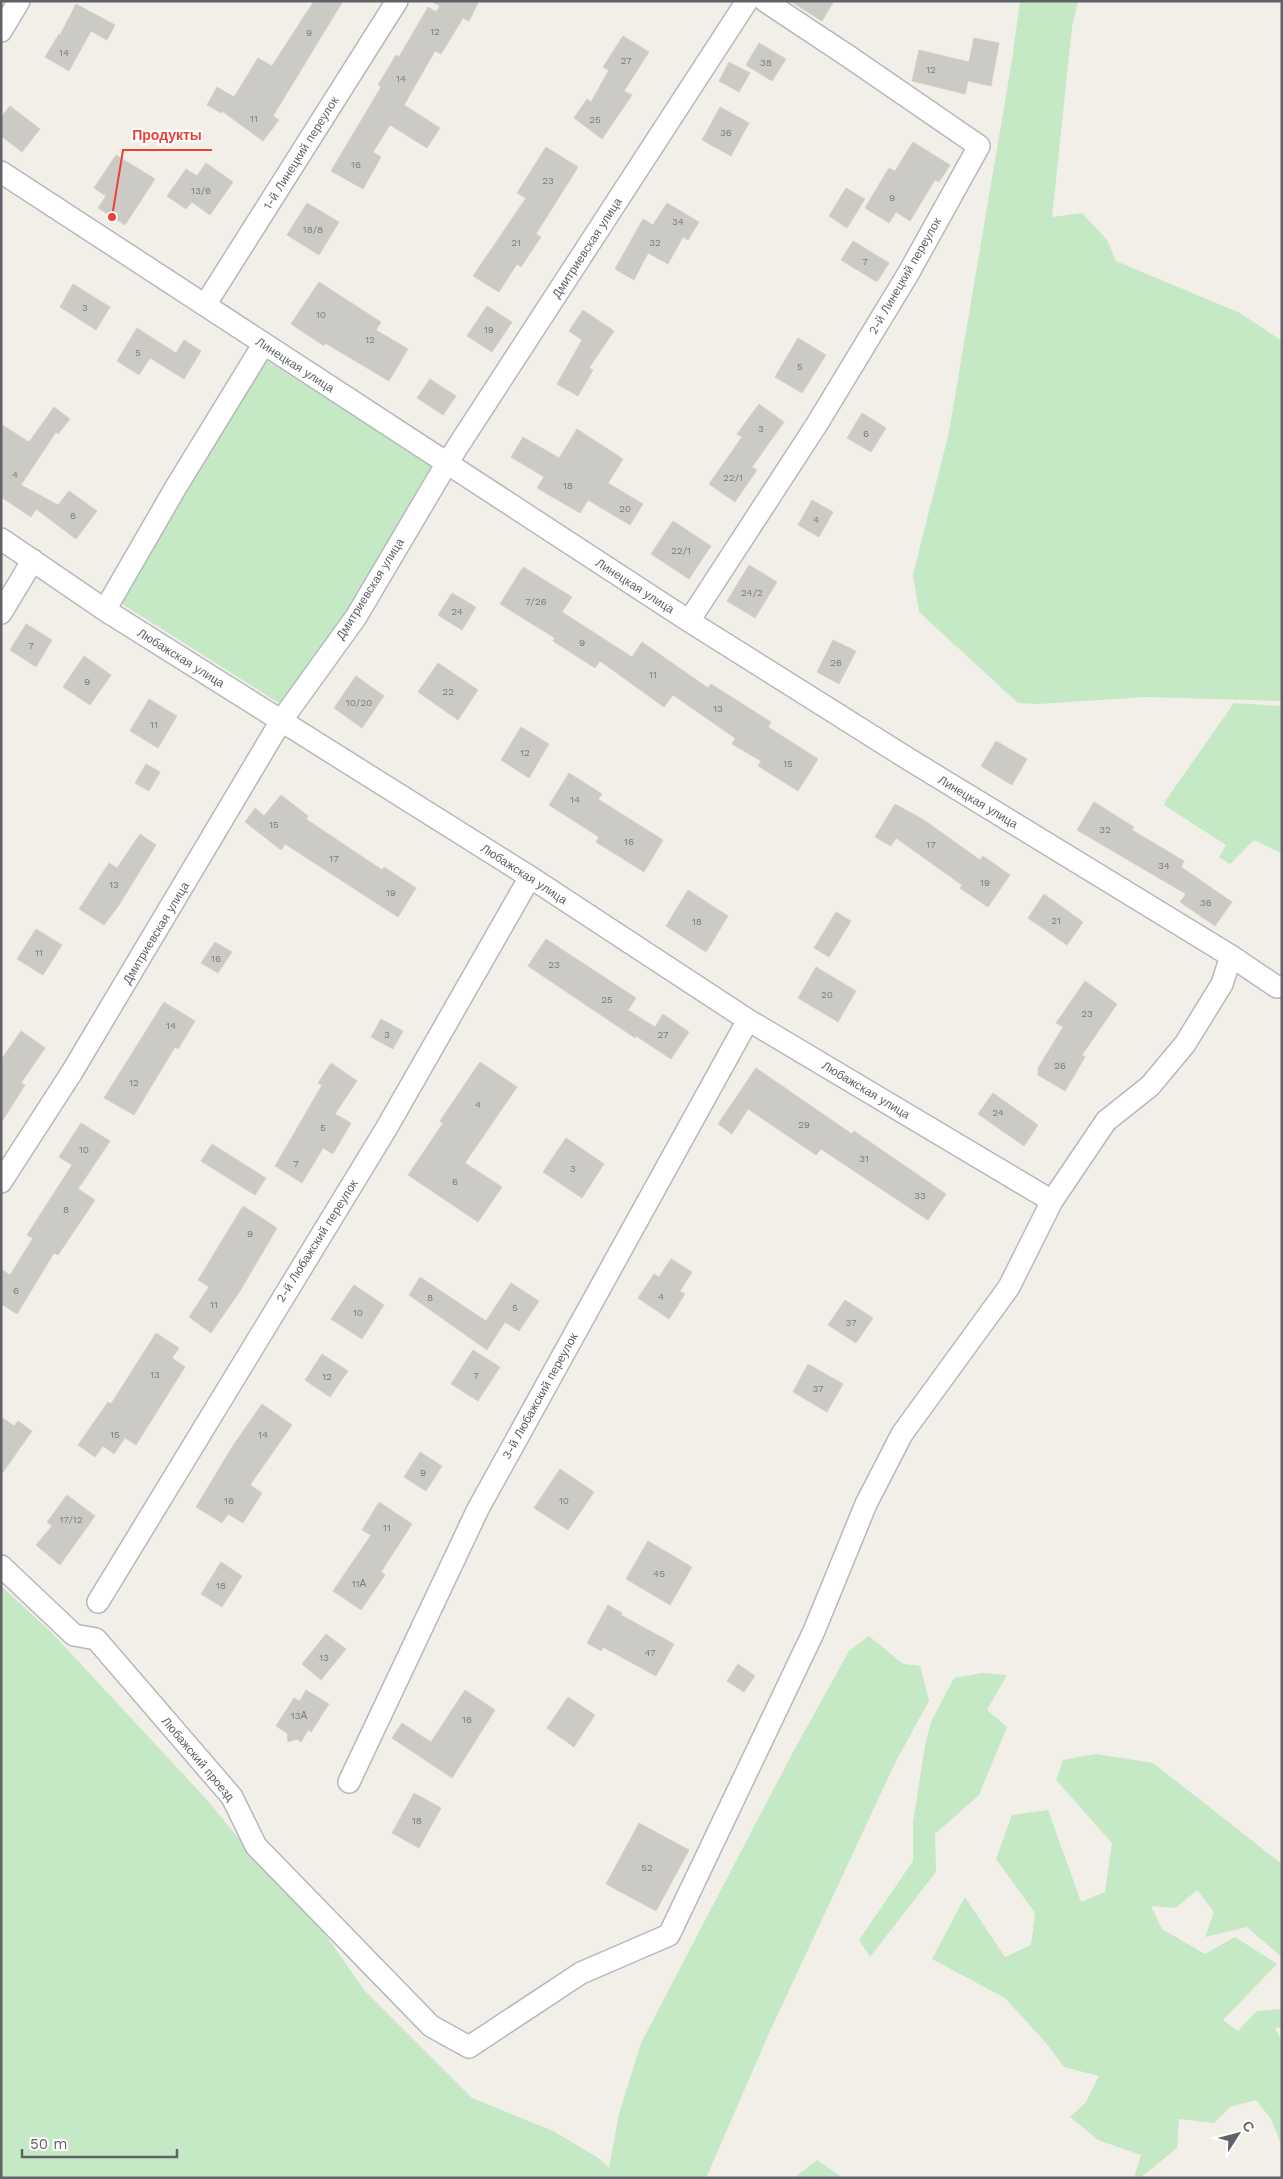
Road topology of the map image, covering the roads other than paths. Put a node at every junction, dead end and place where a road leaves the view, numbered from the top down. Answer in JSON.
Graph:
{"nodes":[{"id":1,"x":19,"y":1,"type":"edge"},
{"id":2,"x":397,"y":1,"type":"edge"},
{"id":3,"x":747,"y":1,"type":"edge"},
{"id":4,"x":765,"y":1,"type":"edge"},
{"id":5,"x":1,"y":31,"type":"edge"},
{"id":6,"x":1,"y":172,"type":"edge"},
{"id":7,"x":205,"y":305,"type":"junction"},
{"id":8,"x":263,"y":345,"type":"junction"},
{"id":9,"x":446,"y":464,"type":"junction"},
{"id":10,"x":1,"y":539,"type":"edge"},
{"id":11,"x":33,"y":560,"type":"junction"},
{"id":12,"x":106,"y":610,"type":"junction"},
{"id":13,"x":1,"y":613,"type":"edge"},
{"id":14,"x":689,"y":621,"type":"junction"},
{"id":15,"x":281,"y":722,"type":"junction"},
{"id":16,"x":530,"y":877,"type":"junction"},
{"id":17,"x":1231,"y":956,"type":"junction"},
{"id":18,"x":1277,"y":987,"type":"dead end"},
{"id":19,"x":748,"y":1020,"type":"junction"},
{"id":20,"x":1,"y":1182,"type":"edge"},
{"id":21,"x":1052,"y":1201,"type":"junction"},
{"id":22,"x":1,"y":1566,"type":"edge"},
{"id":23,"x":98,"y":1602,"type":"dead end"},
{"id":24,"x":349,"y":1782,"type":"dead end"}],
"edges":[{"from":1,"to":5,"type":"street"},
{"from":2,"to":7,"type":"street","name":"1-й Линецкий переулок"},
{"from":3,"to":9,"type":"street","name":"Дмитриевская улица"},
{"from":4,"to":14,"type":"street","name":"2-й Линецкий переулок"},
{"from":6,"to":7,"type":"street","name":"Линецкая улица"},
{"from":7,"to":8,"type":"street","name":"Линецкая улица"},
{"from":8,"to":9,"type":"street","name":"Линецкая улица"},
{"from":8,"to":12,"type":"street"},
{"from":9,"to":14,"type":"street","name":"Линецкая улица"},
{"from":9,"to":15,"type":"street","name":"Дмитриевская улица"},
{"from":10,"to":11,"type":"street","name":"Любажская улица"},
{"from":11,"to":12,"type":"street","name":"Любажская улица"},
{"from":11,"to":13,"type":"street"},
{"from":12,"to":15,"type":"street","name":"Любажская улица"},
{"from":14,"to":17,"type":"street","name":"Линецкая улица"},
{"from":15,"to":16,"type":"street","name":"Любажская улица"},
{"from":15,"to":20,"type":"street","name":"Дмитриевская улица"},
{"from":16,"to":19,"type":"street","name":"Любажская улица"},
{"from":16,"to":23,"type":"street","name":"2-й Любажский переулок"},
{"from":17,"to":18,"type":"street","name":"Линецкая улица"},
{"from":17,"to":21,"type":"street"},
{"from":19,"to":21,"type":"street","name":"Любажская улица"},
{"from":19,"to":24,"type":"street","name":"3-й Любажский переулок"},
{"from":21,"to":22,"type":"street","name":"Любажский проезд"}]}
